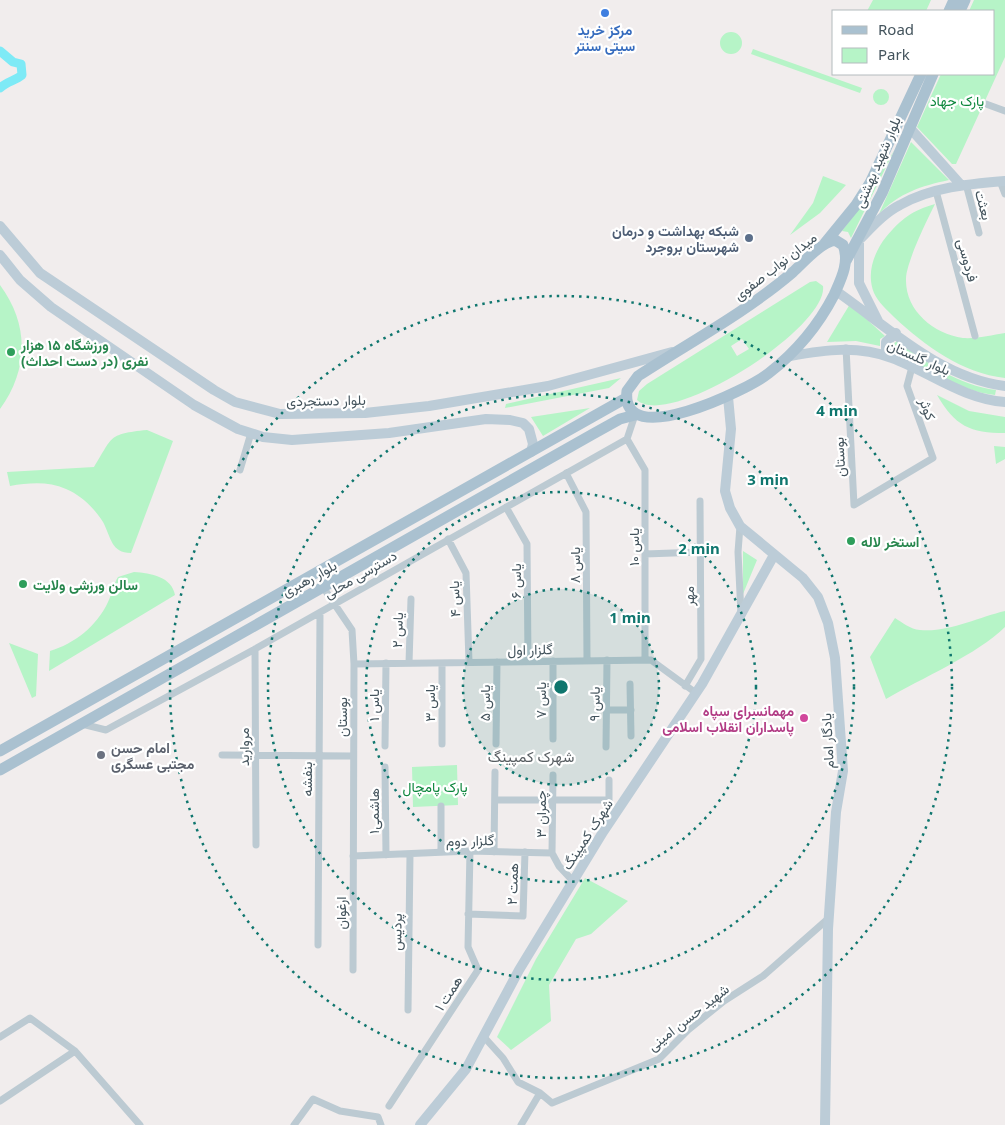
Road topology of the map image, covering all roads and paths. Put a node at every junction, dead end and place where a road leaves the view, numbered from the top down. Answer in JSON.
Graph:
{"nodes":[{"id":1,"x":921,"y":75,"type":"edge"},
{"id":2,"x":932,"y":75,"type":"edge"},
{"id":3,"x":986,"y":104,"type":"dead end"},
{"id":4,"x":1005,"y":112,"type":"edge"},
{"id":5,"x":909,"y":127,"type":"junction"},
{"id":6,"x":1002,"y":181,"type":"edge"},
{"id":7,"x":964,"y":185,"type":"junction"},
{"id":8,"x":936,"y":191,"type":"junction"},
{"id":9,"x":1005,"y":194,"type":"edge"},
{"id":10,"x":0,"y":226,"type":"edge"},
{"id":11,"x":979,"y":232,"type":"dead end"},
{"id":12,"x":859,"y":240,"type":"junction"},
{"id":13,"x":824,"y":244,"type":"junction"},
{"id":14,"x":0,"y":254,"type":"edge"},
{"id":15,"x":846,"y":261,"type":"junction"},
{"id":16,"x":836,"y":290,"type":"junction"},
{"id":17,"x":878,"y":320,"type":"junction"},
{"id":18,"x":896,"y":334,"type":"junction"},
{"id":19,"x":975,"y":336,"type":"dead end"},
{"id":20,"x":846,"y":348,"type":"junction"},
{"id":21,"x":678,"y":350,"type":"junction"},
{"id":22,"x":790,"y":356,"type":"junction"},
{"id":23,"x":889,"y":357,"type":"junction"},
{"id":24,"x":912,"y":367,"type":"junction"},
{"id":25,"x":1000,"y":385,"type":"edge"},
{"id":26,"x":728,"y":397,"type":"junction"},
{"id":27,"x":626,"y":398,"type":"junction"},
{"id":28,"x":993,"y":401,"type":"junction"},
{"id":29,"x":1005,"y":402,"type":"edge"},
{"id":30,"x":635,"y":415,"type":"junction"},
{"id":31,"x":251,"y":433,"type":"junction"},
{"id":32,"x":627,"y":439,"type":"junction"},
{"id":33,"x":530,"y":452,"type":"junction"},
{"id":34,"x":933,"y":458,"type":"joint"},
{"id":35,"x":240,"y":470,"type":"dead end"},
{"id":36,"x":566,"y":473,"type":"junction"},
{"id":37,"x":700,"y":501,"type":"dead end"},
{"id":38,"x":506,"y":507,"type":"junction"},
{"id":39,"x":740,"y":526,"type":"junction"},
{"id":40,"x":448,"y":539,"type":"junction"},
{"id":41,"x":700,"y":552,"type":"junction"},
{"id":42,"x":645,"y":554,"type":"junction"},
{"id":43,"x":774,"y":555,"type":"junction"},
{"id":44,"x":323,"y":587,"type":"junction"},
{"id":45,"x":411,"y":599,"type":"dead end"},
{"id":46,"x":333,"y":603,"type":"junction"},
{"id":47,"x":320,"y":612,"type":"junction"},
{"id":48,"x":741,"y":614,"type":"junction"},
{"id":49,"x":255,"y":649,"type":"junction"},
{"id":50,"x":586,"y":660,"type":"junction"},
{"id":51,"x":607,"y":660,"type":"junction"},
{"id":52,"x":646,"y":660,"type":"junction"},
{"id":53,"x":528,"y":661,"type":"junction"},
{"id":54,"x":553,"y":661,"type":"junction"},
{"id":55,"x":469,"y":662,"type":"junction"},
{"id":56,"x":496,"y":662,"type":"junction"},
{"id":57,"x":386,"y":663,"type":"junction"},
{"id":58,"x":409,"y":663,"type":"junction"},
{"id":59,"x":442,"y":663,"type":"junction"},
{"id":60,"x":354,"y":664,"type":"junction"},
{"id":61,"x":630,"y":684,"type":"dead end"},
{"id":62,"x":685,"y":686,"type":"junction"},
{"id":63,"x":696,"y":694,"type":"junction"},
{"id":64,"x":606,"y":710,"type":"junction"},
{"id":65,"x":631,"y":710,"type":"junction"},
{"id":66,"x":81,"y":724,"type":"junction"},
{"id":67,"x":631,"y":736,"type":"dead end"},
{"id":68,"x":553,"y":739,"type":"dead end"},
{"id":69,"x":442,"y":744,"type":"dead end"},
{"id":70,"x":496,"y":744,"type":"dead end"},
{"id":71,"x":385,"y":746,"type":"dead end"},
{"id":72,"x":606,"y":747,"type":"dead end"},
{"id":73,"x":0,"y":751,"type":"edge"},
{"id":74,"x":222,"y":755,"type":"dead end"},
{"id":75,"x":256,"y":755,"type":"junction"},
{"id":76,"x":319,"y":755,"type":"junction"},
{"id":77,"x":353,"y":756,"type":"junction"},
{"id":78,"x":385,"y":767,"type":"dead end"},
{"id":79,"x":0,"y":770,"type":"edge"},
{"id":80,"x":495,"y":772,"type":"dead end"},
{"id":81,"x":552,"y":775,"type":"dead end"},
{"id":82,"x":609,"y":780,"type":"dead end"},
{"id":83,"x":495,"y":800,"type":"junction"},
{"id":84,"x":553,"y":801,"type":"junction"},
{"id":85,"x":441,"y":806,"type":"dead end"},
{"id":86,"x":256,"y":845,"type":"dead end"},
{"id":87,"x":470,"y":851,"type":"junction"},
{"id":88,"x":441,"y":852,"type":"junction"},
{"id":89,"x":494,"y":852,"type":"junction"},
{"id":90,"x":525,"y":852,"type":"junction"},
{"id":91,"x":552,"y":853,"type":"junction"},
{"id":92,"x":410,"y":854,"type":"junction"},
{"id":93,"x":386,"y":855,"type":"junction"},
{"id":94,"x":353,"y":856,"type":"junction"},
{"id":95,"x":574,"y":881,"type":"junction"},
{"id":96,"x":468,"y":914,"type":"junction"},
{"id":97,"x":829,"y":918,"type":"junction"},
{"id":98,"x":318,"y":945,"type":"dead end"},
{"id":99,"x":353,"y":970,"type":"dead end"},
{"id":100,"x":408,"y":1010,"type":"dead end"},
{"id":101,"x":0,"y":1037,"type":"edge"},
{"id":102,"x":484,"y":1037,"type":"junction"},
{"id":103,"x":75,"y":1051,"type":"junction"},
{"id":104,"x":540,"y":1093,"type":"junction"},
{"id":105,"x":0,"y":1101,"type":"edge"},
{"id":106,"x":389,"y":1106,"type":"dead end"},
{"id":107,"x":140,"y":1125,"type":"edge"},
{"id":108,"x":294,"y":1125,"type":"edge"},
{"id":109,"x":381,"y":1125,"type":"edge"},
{"id":110,"x":420,"y":1125,"type":"edge"},
{"id":111,"x":521,"y":1125,"type":"edge"},
{"id":112,"x":825,"y":1125,"type":"edge"}],
"edges":[{"from":1,"to":13,"type":"main road","name":"بلوار شهید بهشتی"},
{"from":2,"to":5,"type":"main road","name":"بلوار شهید بهشتی"},
{"from":3,"to":4,"type":"street"},
{"from":5,"to":7,"type":"main road"},
{"from":5,"to":12,"type":"main road","name":"بلوار شهید بهشتی"},
{"from":6,"to":7,"type":"main road"},
{"from":6,"to":9,"type":"street"},
{"from":7,"to":8,"type":"main road"},
{"from":7,"to":11,"type":"street","name":"بعثت"},
{"from":8,"to":12,"type":"main road"},
{"from":8,"to":19,"type":"street","name":"فردوسی"},
{"from":10,"to":21,"type":"main road","name":"بلوار دستجردی"},
{"from":12,"to":15,"type":"main road","name":"بلوار شهید بهشتی"},
{"from":12,"to":17,"type":"main road"},
{"from":13,"to":15,"type":"main road","name":"میدان نواب صفوی"},
{"from":13,"to":21,"type":"main road","name":"میدان نواب صفوی"},
{"from":14,"to":31,"type":"main road"},
{"from":15,"to":16,"type":"main road"},
{"from":16,"to":17,"type":"main road","name":"بلوار گلستان"},
{"from":16,"to":22,"type":"main road"},
{"from":17,"to":18,"type":"main road","name":"بلوار گلستان"},
{"from":18,"to":23,"type":"main road"},
{"from":18,"to":25,"type":"main road","name":"بلوار گلستان"},
{"from":20,"to":22,"type":"main road","name":"بلوار گلستان"},
{"from":20,"to":23,"type":"main road","name":"بلوار گلستان"},
{"from":20,"to":34,"type":"street","name":"بوستان"},
{"from":21,"to":27,"type":"main road","name":"میدان نواب صفوی"},
{"from":22,"to":26,"type":"main road"},
{"from":23,"to":24,"type":"main road","name":"بلوار گلستان"},
{"from":24,"to":28,"type":"main road","name":"بلوار گلستان"},
{"from":24,"to":34,"type":"street","name":"کوثر"},
{"from":25,"to":28,"type":"main road"},
{"from":26,"to":30,"type":"main road"},
{"from":26,"to":39,"type":"main road","name":"یادگار امام"},
{"from":27,"to":30,"type":"main road"},
{"from":27,"to":33,"type":"main road","name":"بلوار رهبری"},
{"from":28,"to":29,"type":"main road","name":"بلوار گلستان"},
{"from":30,"to":32,"type":"street"},
{"from":30,"to":44,"type":"main road","name":"بلوار رهبری"},
{"from":31,"to":33,"type":"main road"},
{"from":31,"to":35,"type":"street"},
{"from":32,"to":36,"type":"street","name":"دسترسی محلی"},
{"from":32,"to":42,"type":"street","name":"یاس ۱۰"},
{"from":33,"to":73,"type":"main road","name":"بلوار رهبری"},
{"from":36,"to":38,"type":"street","name":"دسترسی محلی"},
{"from":36,"to":50,"type":"street","name":"یاس ۸"},
{"from":37,"to":41,"type":"street","name":"مهر"},
{"from":38,"to":40,"type":"street","name":"دسترسی محلی"},
{"from":38,"to":53,"type":"street","name":"یاس ۶"},
{"from":39,"to":43,"type":"main road","name":"یادگار امام"},
{"from":39,"to":48,"type":"street"},
{"from":40,"to":46,"type":"street","name":"دسترسی محلی"},
{"from":40,"to":55,"type":"street","name":"یاس ۴"},
{"from":41,"to":42,"type":"street"},
{"from":41,"to":62,"type":"street","name":"مهر"},
{"from":42,"to":52,"type":"street","name":"یاس ۱۰"},
{"from":43,"to":48,"type":"main road","name":"شهرک کمپینگ"},
{"from":43,"to":97,"type":"main road","name":"یادگار امام"},
{"from":44,"to":46,"type":"street","name":"بوستان"},
{"from":44,"to":66,"type":"main road","name":"بلوار رهبری"},
{"from":45,"to":58,"type":"street","name":"یاس ۲"},
{"from":46,"to":47,"type":"street","name":"دسترسی محلی"},
{"from":46,"to":60,"type":"street","name":"بوستان"},
{"from":47,"to":49,"type":"street","name":"دسترسی محلی"},
{"from":47,"to":76,"type":"street","name":"بنفشه"},
{"from":48,"to":63,"type":"main road","name":"شهرک کمپینگ"},
{"from":49,"to":66,"type":"street","name":"دسترسی محلی"},
{"from":49,"to":75,"type":"street","name":"مروارید"},
{"from":50,"to":51,"type":"street","name":"گلزار اول"},
{"from":50,"to":54,"type":"street","name":"گلزار اول"},
{"from":51,"to":52,"type":"street","name":"گلزار اول"},
{"from":51,"to":64,"type":"street","name":"یاس ۹"},
{"from":52,"to":62,"type":"street"},
{"from":53,"to":54,"type":"street","name":"گلزار اول"},
{"from":53,"to":56,"type":"street","name":"گلزار اول"},
{"from":54,"to":68,"type":"street","name":"یاس ۷"},
{"from":55,"to":56,"type":"street","name":"گلزار اول"},
{"from":55,"to":59,"type":"street","name":"گلزار اول"},
{"from":56,"to":70,"type":"street","name":"یاس ۵"},
{"from":57,"to":58,"type":"street","name":"گلزار اول"},
{"from":57,"to":60,"type":"street","name":"گلزار اول"},
{"from":57,"to":71,"type":"street","name":"یاس ۱"},
{"from":58,"to":59,"type":"street","name":"گلزار اول"},
{"from":59,"to":69,"type":"street","name":"یاس ۳"},
{"from":60,"to":77,"type":"street","name":"بوستان"},
{"from":61,"to":65,"type":"street"},
{"from":62,"to":63,"type":"street"},
{"from":63,"to":95,"type":"main road","name":"شهرک کمپینگ"},
{"from":64,"to":65,"type":"street"},
{"from":64,"to":72,"type":"street","name":"یاس ۹"},
{"from":65,"to":67,"type":"street"},
{"from":66,"to":79,"type":"main road","name":"بلوار رهبری"},
{"from":74,"to":75,"type":"street"},
{"from":75,"to":76,"type":"street"},
{"from":75,"to":86,"type":"street","name":"مروارید"},
{"from":76,"to":77,"type":"street"},
{"from":76,"to":98,"type":"street","name":"بنفشه"},
{"from":77,"to":94,"type":"street","name":"بوستان"},
{"from":78,"to":93,"type":"street","name":"هاشمی۱"},
{"from":80,"to":83,"type":"street"},
{"from":81,"to":84,"type":"street","name":"چمران ۳"},
{"from":82,"to":84,"type":"street"},
{"from":83,"to":84,"type":"street"},
{"from":83,"to":89,"type":"street"},
{"from":84,"to":91,"type":"street","name":"چمران ۳"},
{"from":85,"to":88,"type":"street"},
{"from":87,"to":88,"type":"street","name":"گلزار دوم"},
{"from":87,"to":89,"type":"street","name":"گلزار دوم"},
{"from":87,"to":96,"type":"street","name":"همت ۱"},
{"from":88,"to":92,"type":"street","name":"گلزار دوم"},
{"from":89,"to":90,"type":"street","name":"گلزار دوم"},
{"from":90,"to":91,"type":"street","name":"گلزار دوم"},
{"from":90,"to":96,"type":"street","name":"همت ۲"},
{"from":91,"to":95,"type":"street"},
{"from":92,"to":93,"type":"street","name":"گلزار دوم"},
{"from":92,"to":100,"type":"street","name":"پردیس"},
{"from":93,"to":94,"type":"street","name":"گلزار دوم"},
{"from":94,"to":99,"type":"street","name":"ارغوان"},
{"from":95,"to":102,"type":"main road","name":"شهرک کمپینگ"},
{"from":96,"to":106,"type":"street","name":"همت ۱"},
{"from":97,"to":104,"type":"street","name":"شهید حسن امینی"},
{"from":97,"to":112,"type":"main road","name":"یادگار امام"},
{"from":101,"to":103,"type":"street"},
{"from":102,"to":104,"type":"street","name":"شهید حسن امینی"},
{"from":102,"to":110,"type":"main road","name":"شهرک کمپینگ"},
{"from":103,"to":105,"type":"street"},
{"from":103,"to":107,"type":"street"},
{"from":104,"to":111,"type":"street"},
{"from":108,"to":109,"type":"street"}]}
